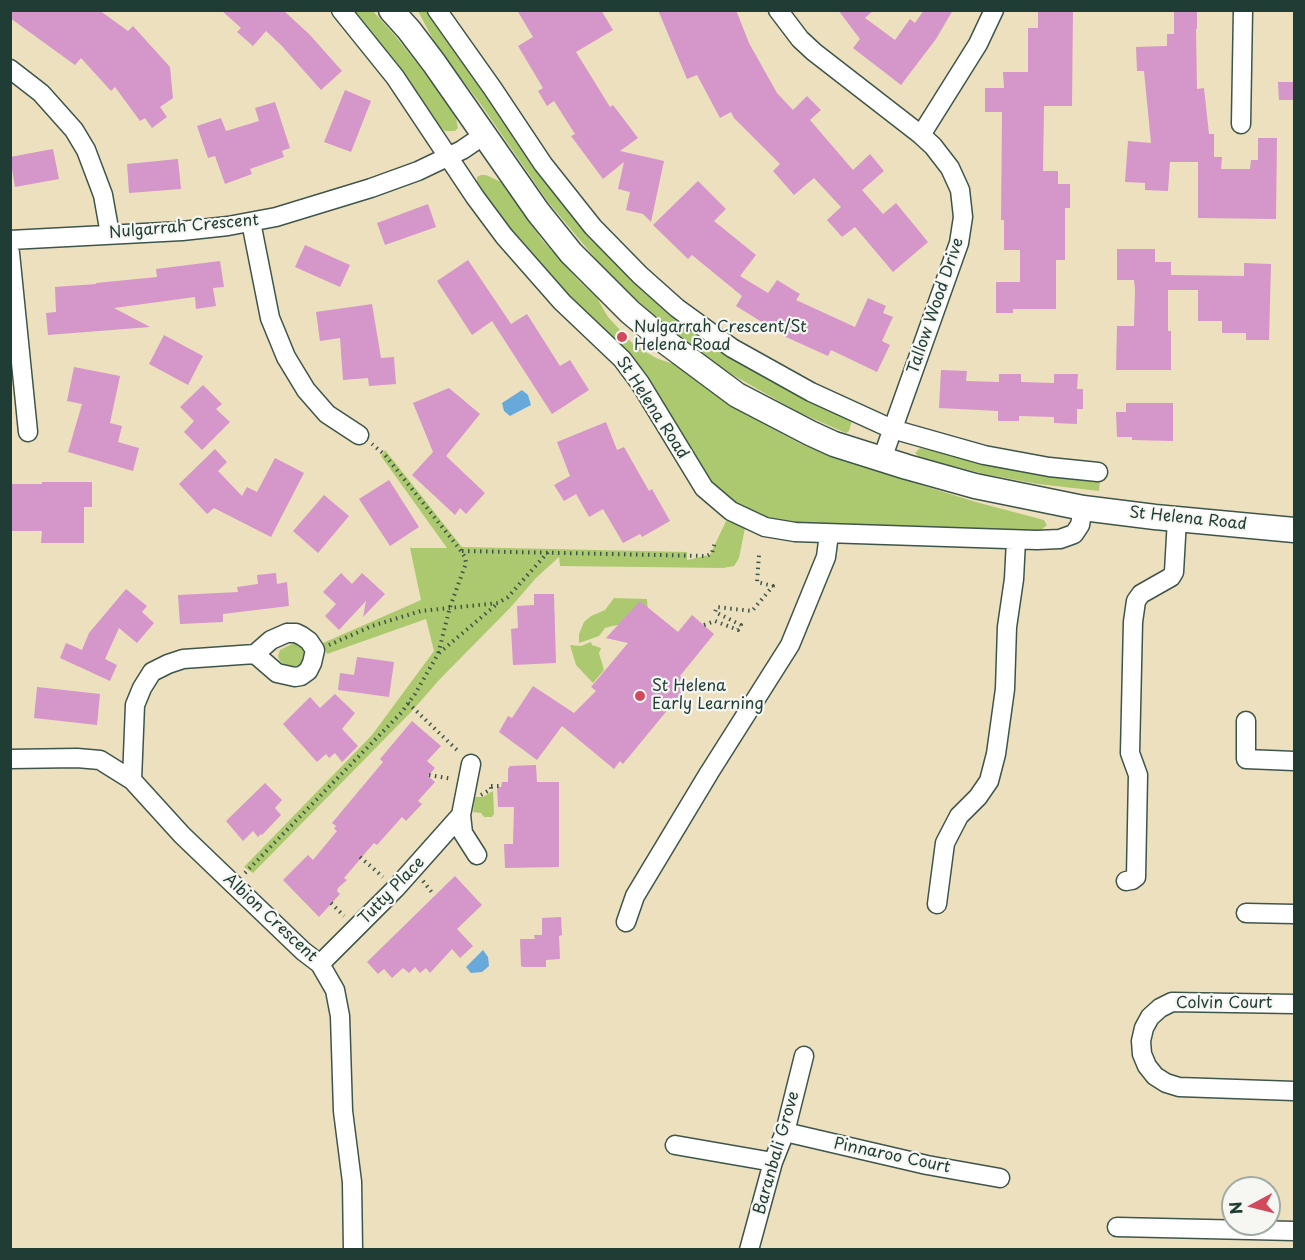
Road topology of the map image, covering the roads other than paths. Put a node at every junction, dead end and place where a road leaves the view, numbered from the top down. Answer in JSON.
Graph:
{"nodes":[{"id":1,"x":341,"y":10,"type":"edge"},
{"id":2,"x":391,"y":10,"type":"edge"},
{"id":3,"x":437,"y":10,"type":"edge"},
{"id":4,"x":778,"y":10,"type":"edge"},
{"id":5,"x":994,"y":10,"type":"edge"},
{"id":6,"x":1243,"y":10,"type":"edge"},
{"id":7,"x":10,"y":69,"type":"edge"},
{"id":8,"x":1241,"y":124,"type":"dead end"},
{"id":9,"x":484,"y":135,"type":"junction"},
{"id":10,"x":921,"y":135,"type":"junction"},
{"id":11,"x":449,"y":157,"type":"junction"},
{"id":12,"x":251,"y":222,"type":"junction"},
{"id":13,"x":110,"y":234,"type":"junction"},
{"id":14,"x":10,"y":240,"type":"edge"},
{"id":15,"x":10,"y":253,"type":"edge"},
{"id":16,"x":892,"y":429,"type":"junction"},
{"id":17,"x":28,"y":432,"type":"dead end"},
{"id":18,"x":359,"y":435,"type":"road end"},
{"id":19,"x":882,"y":459,"type":"junction"},
{"id":20,"x":1098,"y":472,"type":"dead end"},
{"id":21,"x":1083,"y":508,"type":"junction"},
{"id":22,"x":1177,"y":519,"type":"junction"},
{"id":23,"x":1294,"y":530,"type":"edge"},
{"id":24,"x":829,"y":534,"type":"junction"},
{"id":25,"x":1016,"y":540,"type":"junction"},
{"id":26,"x":255,"y":654,"type":"junction"},
{"id":27,"x":1246,"y":721,"type":"dead end"},
{"id":28,"x":10,"y":759,"type":"edge"},
{"id":29,"x":1294,"y":761,"type":"edge"},
{"id":30,"x":471,"y":764,"type":"dead end"},
{"id":31,"x":132,"y":780,"type":"junction"},
{"id":32,"x":461,"y":815,"type":"junction"},
{"id":33,"x":477,"y":855,"type":"dead end"},
{"id":34,"x":1126,"y":881,"type":"dead end"},
{"id":35,"x":936,"y":904,"type":"dead end"},
{"id":36,"x":1246,"y":913,"type":"dead end"},
{"id":37,"x":1294,"y":914,"type":"edge"},
{"id":38,"x":626,"y":922,"type":"dead end"},
{"id":39,"x":320,"y":964,"type":"junction"},
{"id":40,"x":1294,"y":1004,"type":"edge"},
{"id":41,"x":804,"y":1056,"type":"dead end"},
{"id":42,"x":1294,"y":1090,"type":"edge"},
{"id":43,"x":785,"y":1132,"type":"junction"},
{"id":44,"x":675,"y":1145,"type":"dead end"},
{"id":45,"x":773,"y":1162,"type":"junction"},
{"id":46,"x":1000,"y":1178,"type":"dead end"},
{"id":47,"x":1117,"y":1227,"type":"dead end"},
{"id":48,"x":1294,"y":1231,"type":"edge"},
{"id":49,"x":353,"y":1250,"type":"edge"},
{"id":50,"x":749,"y":1250,"type":"edge"}],
"edges":[{"from":1,"to":11,"type":"street","name":"St Helena Road"},
{"from":2,"to":9,"type":"main road","name":"St Helena Road"},
{"from":3,"to":16,"type":"street"},
{"from":4,"to":10,"type":"street","name":"Tallow Wood Drive"},
{"from":5,"to":10,"type":"street"},
{"from":6,"to":8,"type":"street"},
{"from":7,"to":13,"type":"street"},
{"from":9,"to":11,"type":"street","name":"Nulgarrah Crescent"},
{"from":9,"to":19,"type":"main road","name":"St Helena Road"},
{"from":10,"to":16,"type":"street","name":"Tallow Wood Drive"},
{"from":11,"to":12,"type":"street","name":"Nulgarrah Crescent"},
{"from":11,"to":24,"type":"street","name":"St Helena Road"},
{"from":12,"to":13,"type":"street","name":"Nulgarrah Crescent"},
{"from":12,"to":18,"type":"street"},
{"from":13,"to":14,"type":"street","name":"Nulgarrah Crescent"},
{"from":15,"to":17,"type":"street"},
{"from":16,"to":19,"type":"street","name":"Tallow Wood Drive"},
{"from":16,"to":20,"type":"street"},
{"from":19,"to":21,"type":"main road","name":"St Helena Road"},
{"from":21,"to":22,"type":"main road","name":"St Helena Road"},
{"from":21,"to":25,"type":"street","name":"St Helena Road"},
{"from":22,"to":23,"type":"main road","name":"St Helena Road"},
{"from":22,"to":34,"type":"street"},
{"from":24,"to":25,"type":"street","name":"St Helena Road"},
{"from":24,"to":38,"type":"street"},
{"from":25,"to":35,"type":"street"},
{"from":26,"to":26,"type":"street"},
{"from":26,"to":31,"type":"street"},
{"from":27,"to":29,"type":"street"},
{"from":28,"to":31,"type":"street","name":"Albion Crescent"},
{"from":30,"to":32,"type":"street"},
{"from":31,"to":39,"type":"street","name":"Albion Crescent"},
{"from":32,"to":33,"type":"street"},
{"from":32,"to":39,"type":"street","name":"Tutty Place"},
{"from":36,"to":37,"type":"street"},
{"from":39,"to":49,"type":"street","name":"Albion Crescent"},
{"from":40,"to":42,"type":"street","name":"Colvin Court"},
{"from":41,"to":43,"type":"street","name":"Baranbali Grove"},
{"from":43,"to":45,"type":"street","name":"Baranbali Grove"},
{"from":43,"to":46,"type":"street","name":"Pinnaroo Court"},
{"from":44,"to":45,"type":"street"},
{"from":45,"to":50,"type":"street","name":"Baranbali Grove"},
{"from":47,"to":48,"type":"street"}]}
